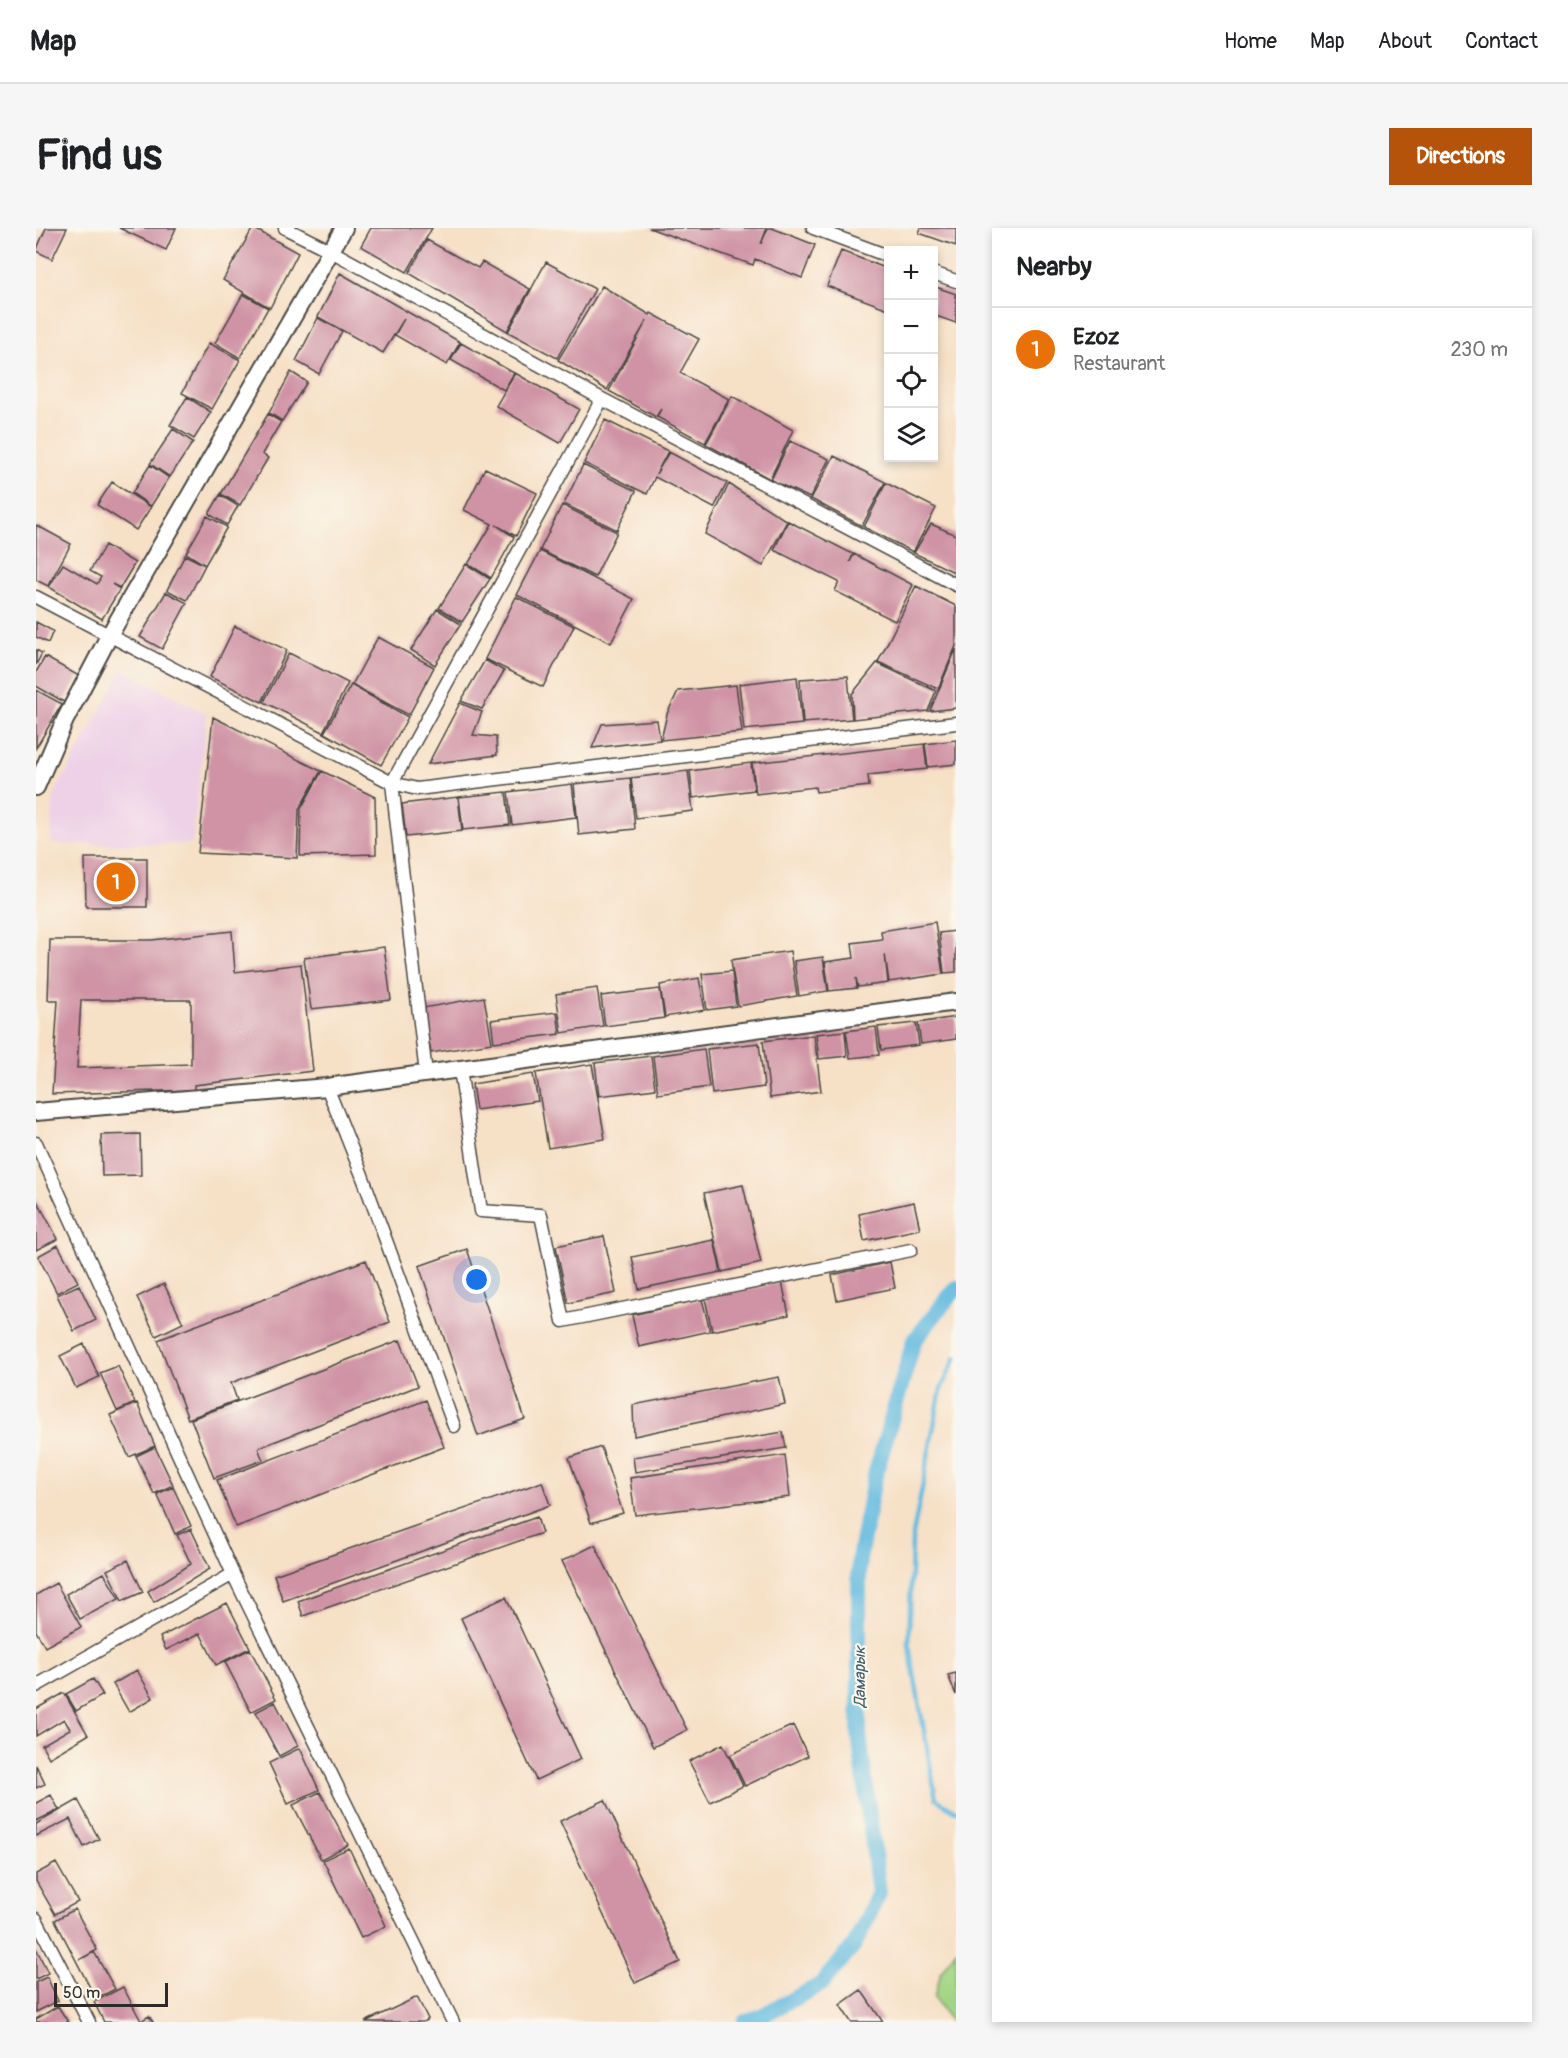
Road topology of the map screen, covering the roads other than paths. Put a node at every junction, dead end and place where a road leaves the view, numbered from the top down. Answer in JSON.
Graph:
{"nodes":[{"id":1,"x":285,"y":228,"type":"edge"},
{"id":2,"x":344,"y":228,"type":"edge"},
{"id":3,"x":813,"y":228,"type":"edge"},
{"id":4,"x":331,"y":251,"type":"junction"},
{"id":5,"x":884,"y":255,"type":"edge"},
{"id":6,"x":938,"y":275,"type":"edge"},
{"id":7,"x":956,"y":281,"type":"edge"},
{"id":8,"x":602,"y":399,"type":"junction"},
{"id":9,"x":956,"y":585,"type":"edge"},
{"id":10,"x":36,"y":597,"type":"edge"},
{"id":11,"x":109,"y":636,"type":"junction"},
{"id":12,"x":956,"y":723,"type":"edge"},
{"id":13,"x":392,"y":783,"type":"junction"},
{"id":14,"x":36,"y":787,"type":"edge"},
{"id":15,"x":956,"y":1002,"type":"edge"},
{"id":16,"x":460,"y":1069,"type":"junction"},
{"id":17,"x":426,"y":1074,"type":"junction"},
{"id":18,"x":327,"y":1087,"type":"junction"},
{"id":19,"x":36,"y":1112,"type":"edge"},
{"id":20,"x":36,"y":1143,"type":"edge"},
{"id":21,"x":911,"y":1250,"type":"dead end"},
{"id":22,"x":454,"y":1426,"type":"dead end"},
{"id":23,"x":233,"y":1574,"type":"junction"},
{"id":24,"x":36,"y":1686,"type":"edge"},
{"id":25,"x":36,"y":1919,"type":"edge"},
{"id":26,"x":89,"y":2022,"type":"edge"},
{"id":27,"x":453,"y":2022,"type":"edge"}],
"edges":[{"from":1,"to":4,"type":"street"},
{"from":2,"to":4,"type":"main road"},
{"from":3,"to":5,"type":"street"},
{"from":4,"to":8,"type":"street"},
{"from":4,"to":11,"type":"main road"},
{"from":6,"to":7,"type":"street"},
{"from":8,"to":9,"type":"street"},
{"from":8,"to":13,"type":"street"},
{"from":10,"to":11,"type":"street"},
{"from":11,"to":13,"type":"street"},
{"from":11,"to":14,"type":"main road"},
{"from":12,"to":13,"type":"street"},
{"from":13,"to":17,"type":"street"},
{"from":15,"to":16,"type":"main road"},
{"from":16,"to":17,"type":"main road"},
{"from":16,"to":21,"type":"street"},
{"from":17,"to":18,"type":"main road"},
{"from":18,"to":19,"type":"main road"},
{"from":18,"to":22,"type":"street"},
{"from":20,"to":23,"type":"street"},
{"from":23,"to":24,"type":"street"},
{"from":23,"to":27,"type":"street"},
{"from":25,"to":26,"type":"street"}]}
